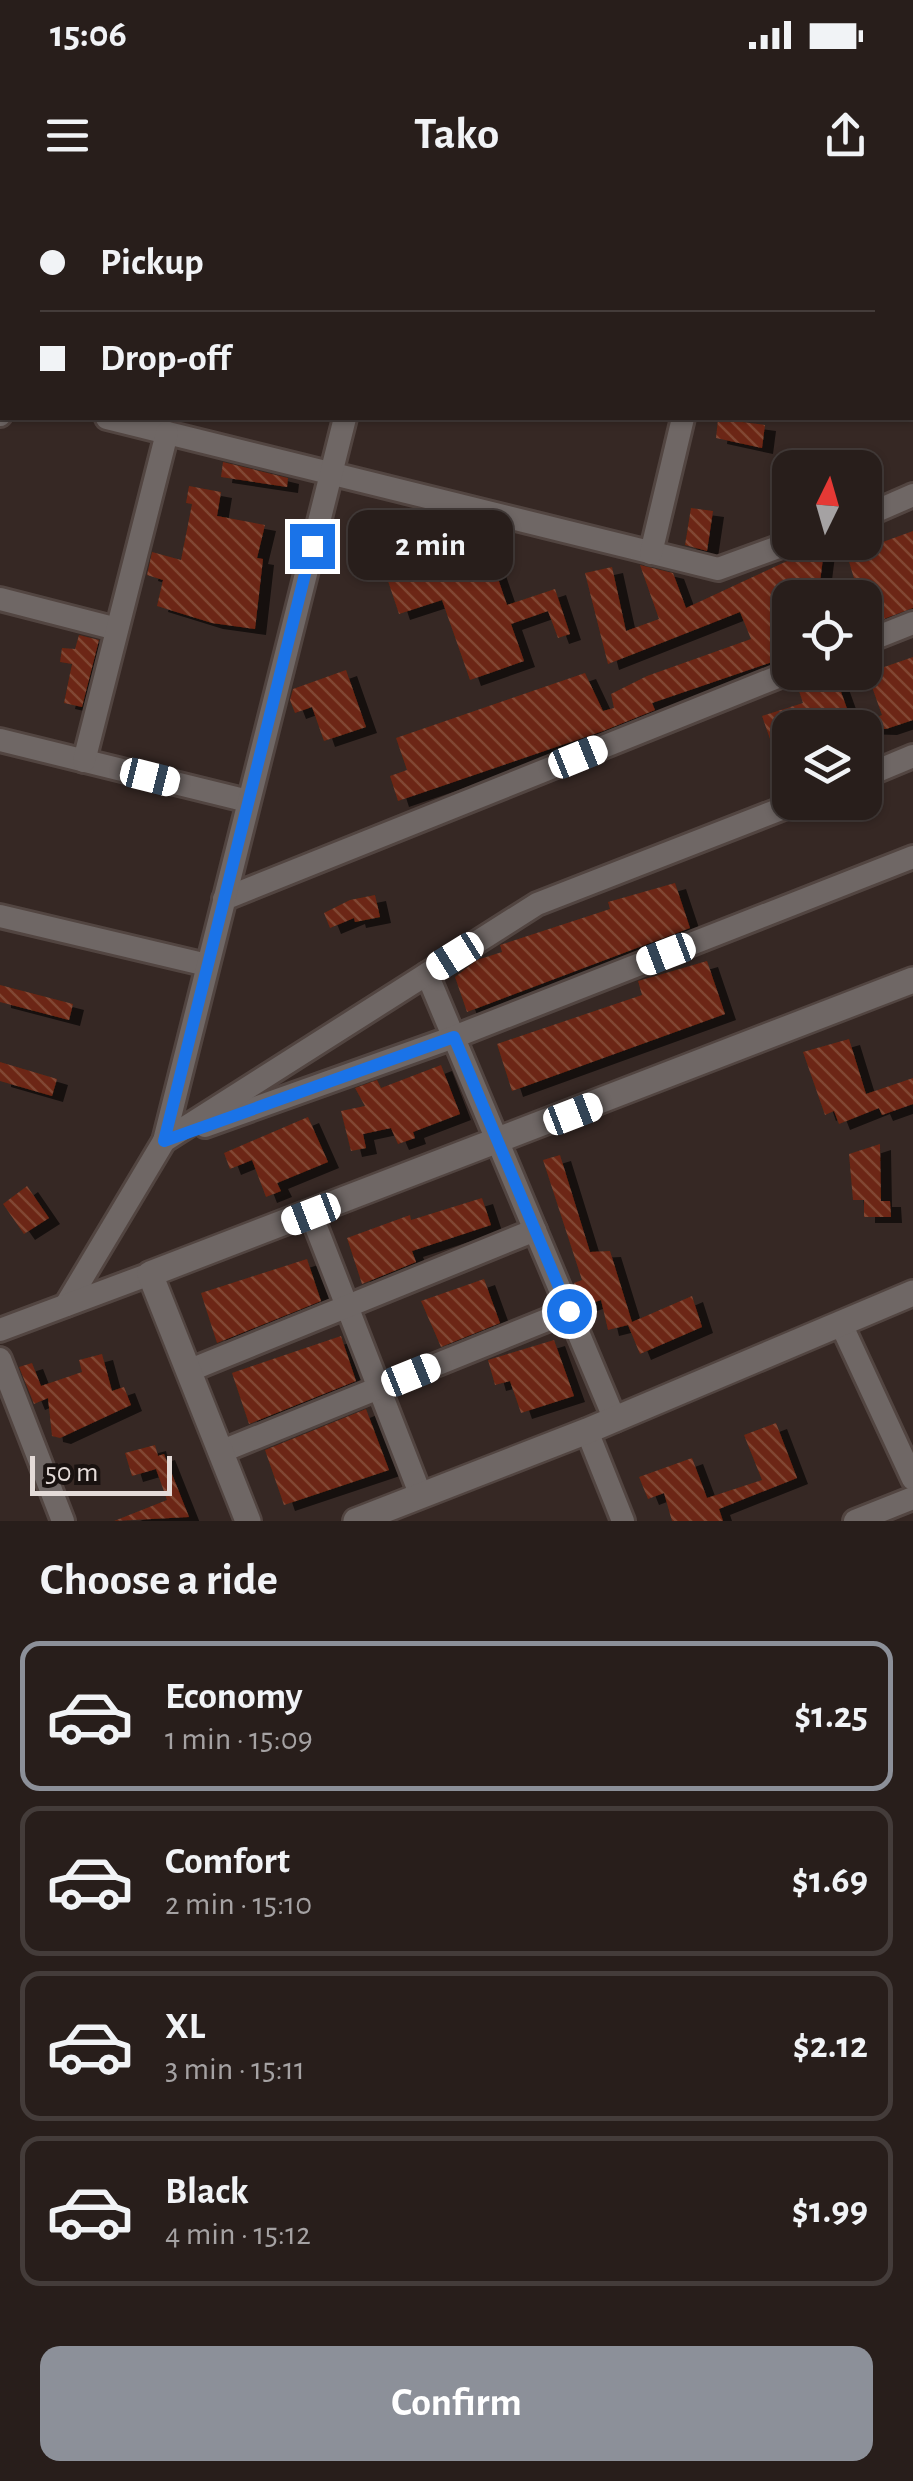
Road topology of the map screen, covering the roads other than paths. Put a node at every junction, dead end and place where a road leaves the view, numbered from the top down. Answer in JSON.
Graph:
{"nodes":[{"id":1,"x":116,"y":420,"type":"edge"},
{"id":2,"x":344,"y":420,"type":"edge"},
{"id":3,"x":683,"y":420,"type":"edge"},
{"id":4,"x":167,"y":432,"type":"junction"},
{"id":5,"x":331,"y":473,"type":"junction"},
{"id":6,"x":913,"y":495,"type":"edge"},
{"id":7,"x":882,"y":509,"type":"edge"},
{"id":8,"x":772,"y":550,"type":"edge"},
{"id":9,"x":651,"y":553,"type":"junction"},
{"id":10,"x":0,"y":599,"type":"edge"},
{"id":11,"x":913,"y":623,"type":"edge"},
{"id":12,"x":117,"y":630,"type":"junction"},
{"id":13,"x":882,"y":635,"type":"edge"},
{"id":14,"x":772,"y":679,"type":"edge"},
{"id":15,"x":0,"y":740,"type":"edge"},
{"id":16,"x":84,"y":761,"type":"junction"},
{"id":17,"x":911,"y":761,"type":"edge"},
{"id":18,"x":882,"y":770,"type":"edge"},
{"id":19,"x":248,"y":801,"type":"junction"},
{"id":20,"x":772,"y":813,"type":"edge"},
{"id":21,"x":913,"y":858,"type":"edge"},
{"id":22,"x":224,"y":900,"type":"junction"},
{"id":23,"x":0,"y":916,"type":"edge"},
{"id":24,"x":207,"y":965,"type":"junction"},
{"id":25,"x":427,"y":974,"type":"junction"},
{"id":26,"x":913,"y":980,"type":"edge"},
{"id":27,"x":454,"y":1037,"type":"junction"},
{"id":28,"x":164,"y":1141,"type":"junction"},
{"id":29,"x":498,"y":1143,"type":"junction"},
{"id":30,"x":311,"y":1214,"type":"junction"},
{"id":31,"x":535,"y":1230,"type":"junction"},
{"id":32,"x":150,"y":1274,"type":"junction"},
{"id":33,"x":913,"y":1293,"type":"edge"},
{"id":34,"x":66,"y":1306,"type":"junction"},
{"id":35,"x":347,"y":1306,"type":"junction"},
{"id":36,"x":569,"y":1311,"type":"junction"},
{"id":37,"x":841,"y":1324,"type":"junction"},
{"id":38,"x":0,"y":1330,"type":"edge"},
{"id":39,"x":0,"y":1359,"type":"edge"},
{"id":40,"x":188,"y":1371,"type":"junction"},
{"id":41,"x":379,"y":1388,"type":"junction"},
{"id":42,"x":615,"y":1420,"type":"junction"},
{"id":43,"x":587,"y":1431,"type":"junction"},
{"id":44,"x":220,"y":1452,"type":"junction"},
{"id":45,"x":913,"y":1479,"type":"edge"},
{"id":46,"x":421,"y":1496,"type":"junction"},
{"id":47,"x":913,"y":1498,"type":"edge"},
{"id":48,"x":63,"y":1521,"type":"edge"},
{"id":49,"x":248,"y":1521,"type":"edge"},
{"id":50,"x":356,"y":1521,"type":"edge"},
{"id":51,"x":623,"y":1521,"type":"edge"},
{"id":52,"x":855,"y":1521,"type":"edge"}],
"edges":[{"from":1,"to":4,"type":"street"},
{"from":2,"to":5,"type":"street"},
{"from":3,"to":9,"type":"street"},
{"from":4,"to":5,"type":"street"},
{"from":4,"to":12,"type":"street"},
{"from":5,"to":9,"type":"street"},
{"from":5,"to":19,"type":"street"},
{"from":6,"to":7,"type":"street"},
{"from":8,"to":9,"type":"street"},
{"from":10,"to":12,"type":"street"},
{"from":11,"to":13,"type":"street"},
{"from":12,"to":16,"type":"street"},
{"from":14,"to":22,"type":"street"},
{"from":15,"to":16,"type":"street"},
{"from":16,"to":19,"type":"street"},
{"from":17,"to":18,"type":"street"},
{"from":19,"to":22,"type":"street"},
{"from":20,"to":25,"type":"street"},
{"from":21,"to":27,"type":"street"},
{"from":22,"to":24,"type":"street"},
{"from":23,"to":24,"type":"street"},
{"from":24,"to":28,"type":"street"},
{"from":25,"to":27,"type":"street"},
{"from":25,"to":28,"type":"street"},
{"from":26,"to":29,"type":"street"},
{"from":27,"to":28,"type":"street"},
{"from":27,"to":29,"type":"street"},
{"from":28,"to":34,"type":"street"},
{"from":29,"to":30,"type":"street"},
{"from":29,"to":31,"type":"street"},
{"from":30,"to":32,"type":"street"},
{"from":30,"to":35,"type":"street"},
{"from":31,"to":35,"type":"street"},
{"from":31,"to":36,"type":"street"},
{"from":32,"to":34,"type":"street"},
{"from":32,"to":40,"type":"street"},
{"from":33,"to":37,"type":"street"},
{"from":34,"to":38,"type":"street"},
{"from":35,"to":40,"type":"street"},
{"from":35,"to":41,"type":"street"},
{"from":36,"to":41,"type":"street"},
{"from":36,"to":42,"type":"street"},
{"from":37,"to":42,"type":"street"},
{"from":37,"to":45,"type":"street"},
{"from":39,"to":48,"type":"street"},
{"from":40,"to":44,"type":"street"},
{"from":41,"to":44,"type":"street"},
{"from":41,"to":46,"type":"street"},
{"from":42,"to":43,"type":"street"},
{"from":43,"to":46,"type":"street"},
{"from":43,"to":51,"type":"street"},
{"from":44,"to":49,"type":"street"},
{"from":46,"to":50,"type":"street"},
{"from":47,"to":52,"type":"street"}]}
